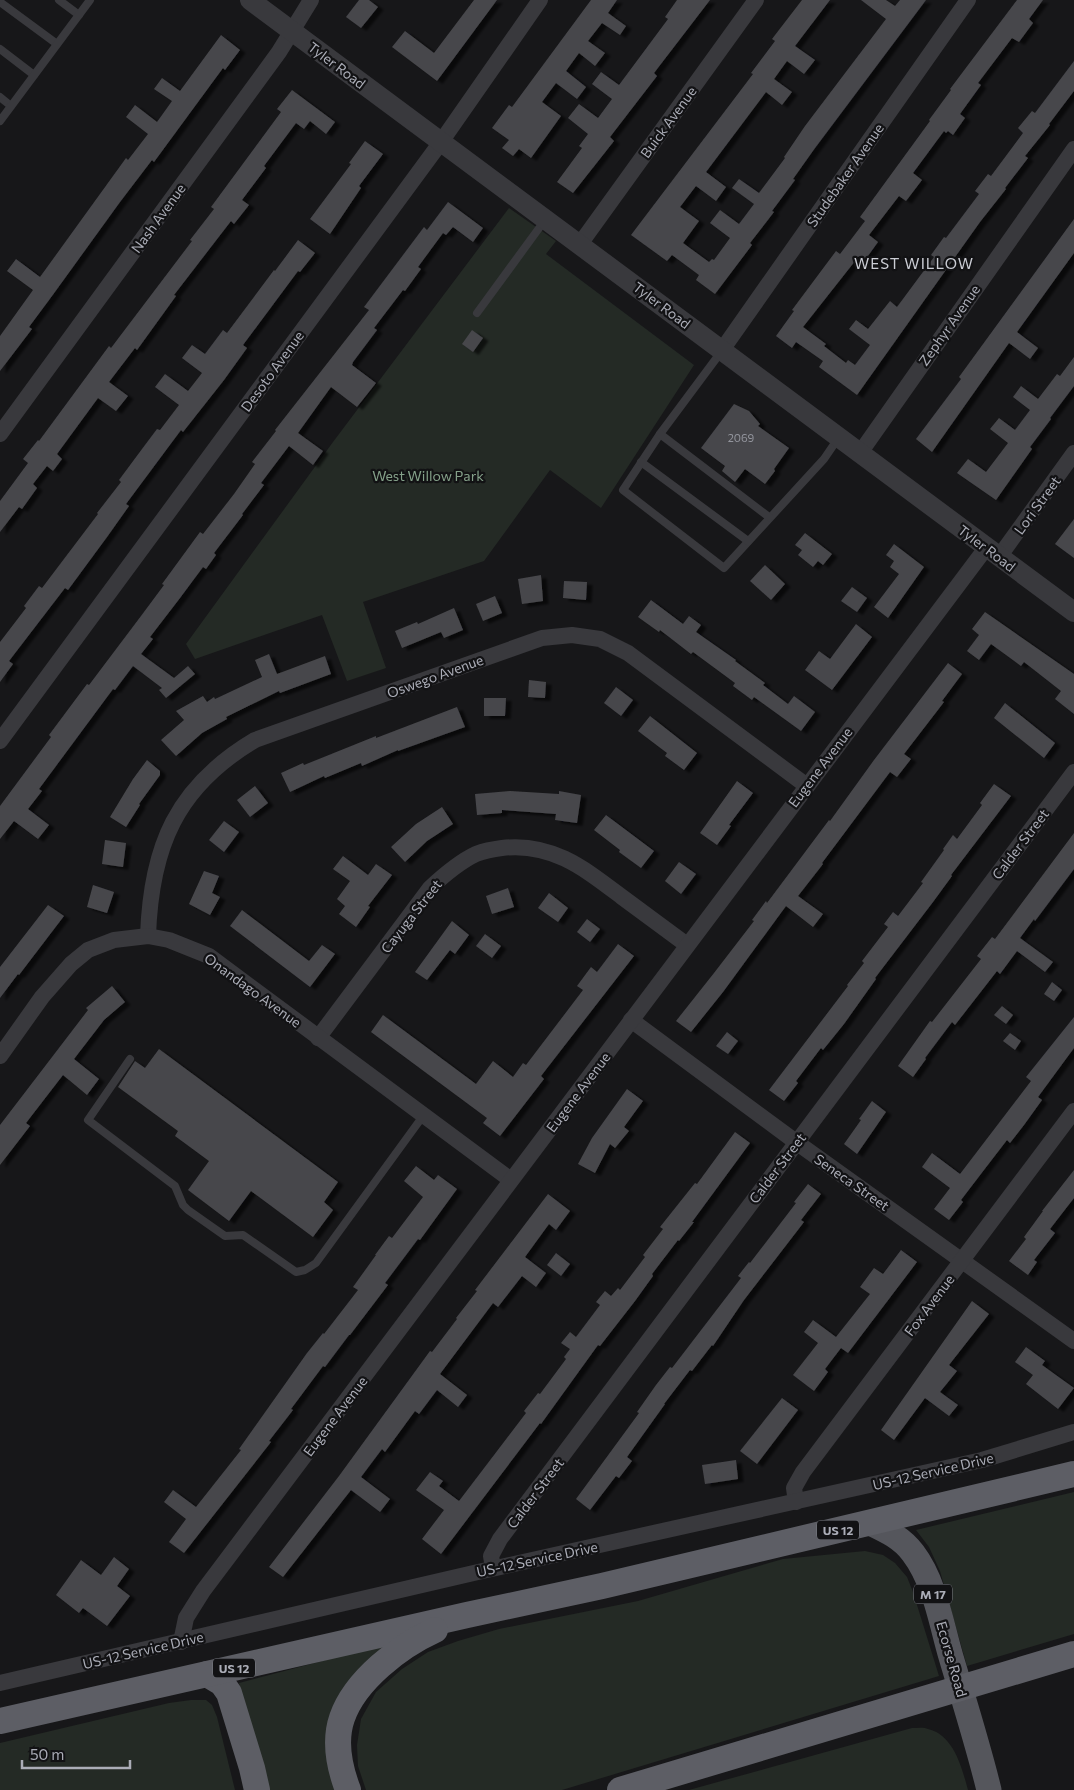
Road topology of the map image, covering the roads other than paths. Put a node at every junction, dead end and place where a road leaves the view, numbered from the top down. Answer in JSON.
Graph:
{"nodes":[{"id":1,"x":59,"y":0,"type":"edge"},
{"id":2,"x":90,"y":0,"type":"edge"},
{"id":3,"x":250,"y":0,"type":"edge"},
{"id":4,"x":311,"y":0,"type":"edge"},
{"id":5,"x":540,"y":0,"type":"edge"},
{"id":6,"x":756,"y":0,"type":"edge"},
{"id":7,"x":968,"y":0,"type":"edge"},
{"id":8,"x":0,"y":2,"type":"edge"},
{"id":9,"x":79,"y":15,"type":"junction"},
{"id":10,"x":292,"y":31,"type":"junction"},
{"id":11,"x":57,"y":44,"type":"junction"},
{"id":12,"x":0,"y":49,"type":"edge"},
{"id":13,"x":34,"y":74,"type":"junction"},
{"id":14,"x":0,"y":97,"type":"edge"},
{"id":15,"x":11,"y":106,"type":"junction"},
{"id":16,"x":0,"y":121,"type":"edge"},
{"id":17,"x":441,"y":142,"type":"junction"},
{"id":18,"x":1074,"y":149,"type":"edge"},
{"id":19,"x":545,"y":219,"type":"junction"},
{"id":20,"x":580,"y":244,"type":"junction"},
{"id":21,"x":477,"y":313,"type":"dead end"},
{"id":22,"x":722,"y":350,"type":"junction"},
{"id":23,"x":0,"y":434,"type":"edge"},
{"id":24,"x":660,"y":434,"type":"junction"},
{"id":25,"x":839,"y":438,"type":"junction"},
{"id":26,"x":860,"y":453,"type":"junction"},
{"id":27,"x":1074,"y":453,"type":"edge"},
{"id":28,"x":641,"y":462,"type":"junction"},
{"id":29,"x":769,"y":517,"type":"junction"},
{"id":30,"x":748,"y":541,"type":"junction"},
{"id":31,"x":993,"y":552,"type":"junction"},
{"id":32,"x":1074,"y":612,"type":"edge"},
{"id":33,"x":0,"y":741,"type":"edge"},
{"id":34,"x":1074,"y":772,"type":"edge"},
{"id":35,"x":807,"y":786,"type":"junction"},
{"id":36,"x":148,"y":936,"type":"junction"},
{"id":37,"x":687,"y":945,"type":"junction"},
{"id":38,"x":631,"y":1020,"type":"junction"},
{"id":39,"x":318,"y":1038,"type":"junction"},
{"id":40,"x":0,"y":1056,"type":"edge"},
{"id":41,"x":130,"y":1059,"type":"dead end"},
{"id":42,"x":1074,"y":1111,"type":"edge"},
{"id":43,"x":423,"y":1116,"type":"junction"},
{"id":44,"x":796,"y":1142,"type":"junction"},
{"id":45,"x":511,"y":1180,"type":"junction"},
{"id":46,"x":963,"y":1260,"type":"junction"},
{"id":47,"x":1074,"y":1341,"type":"edge"},
{"id":48,"x":1074,"y":1432,"type":"edge"},
{"id":49,"x":1074,"y":1474,"type":"edge"},
{"id":50,"x":796,"y":1502,"type":"junction"},
{"id":51,"x":870,"y":1523,"type":"junction"},
{"id":52,"x":493,"y":1568,"type":"junction"},
{"id":53,"x":467,"y":1615,"type":"junction"},
{"id":54,"x":181,"y":1642,"type":"junction"},
{"id":55,"x":1074,"y":1654,"type":"edge"},
{"id":56,"x":207,"y":1674,"type":"junction"},
{"id":57,"x":0,"y":1683,"type":"edge"},
{"id":58,"x":960,"y":1689,"type":"junction"},
{"id":59,"x":0,"y":1721,"type":"edge"},
{"id":60,"x":989,"y":1789,"type":"edge"},
{"id":61,"x":257,"y":1790,"type":"edge"},
{"id":62,"x":348,"y":1790,"type":"edge"},
{"id":63,"x":620,"y":1790,"type":"edge"}],
"edges":[{"from":1,"to":9,"type":"lane"},
{"from":2,"to":9,"type":"lane"},
{"from":3,"to":10,"type":"street","name":"Tyler Road"},
{"from":4,"to":10,"type":"street","name":"Nash Avenue"},
{"from":5,"to":17,"type":"street","name":"Desoto Avenue"},
{"from":6,"to":20,"type":"street","name":"Buick Avenue"},
{"from":7,"to":22,"type":"street","name":"Studebaker Avenue"},
{"from":8,"to":11,"type":"lane"},
{"from":9,"to":11,"type":"lane"},
{"from":10,"to":17,"type":"street","name":"Tyler Road"},
{"from":10,"to":23,"type":"street","name":"Nash Avenue"},
{"from":11,"to":13,"type":"lane"},
{"from":12,"to":13,"type":"lane"},
{"from":13,"to":15,"type":"lane"},
{"from":14,"to":15,"type":"lane"},
{"from":15,"to":16,"type":"lane"},
{"from":17,"to":19,"type":"street","name":"Tyler Road"},
{"from":17,"to":33,"type":"street","name":"Desoto Avenue"},
{"from":18,"to":26,"type":"street","name":"Zephyr Avenue"},
{"from":19,"to":20,"type":"street","name":"Tyler Road"},
{"from":19,"to":21,"type":"lane"},
{"from":20,"to":22,"type":"street","name":"Tyler Road"},
{"from":22,"to":24,"type":"lane"},
{"from":22,"to":25,"type":"street","name":"Tyler Road"},
{"from":24,"to":28,"type":"lane"},
{"from":24,"to":29,"type":"lane"},
{"from":25,"to":26,"type":"street","name":"Tyler Road"},
{"from":25,"to":29,"type":"lane"},
{"from":26,"to":31,"type":"street","name":"Tyler Road"},
{"from":27,"to":31,"type":"street","name":"Lori Street"},
{"from":28,"to":30,"type":"lane"},
{"from":28,"to":30,"type":"lane"},
{"from":29,"to":30,"type":"lane"},
{"from":31,"to":32,"type":"street","name":"Tyler Road"},
{"from":31,"to":35,"type":"street","name":"Eugene Avenue"},
{"from":34,"to":44,"type":"street","name":"Calder Street"},
{"from":35,"to":36,"type":"street","name":"Oswego Avenue"},
{"from":35,"to":37,"type":"street","name":"Eugene Avenue"},
{"from":36,"to":39,"type":"street","name":"Onandago Avenue"},
{"from":36,"to":40,"type":"street","name":"Onandago Avenue"},
{"from":37,"to":38,"type":"street","name":"Eugene Avenue"},
{"from":37,"to":39,"type":"street","name":"Cayuga Street"},
{"from":38,"to":44,"type":"street","name":"Seneca Street"},
{"from":38,"to":45,"type":"street","name":"Eugene Avenue"},
{"from":39,"to":43,"type":"street","name":"Onandago Avenue"},
{"from":41,"to":43,"type":"lane"},
{"from":42,"to":46,"type":"street","name":"Fox Avenue"},
{"from":43,"to":45,"type":"street","name":"Onandago Avenue"},
{"from":44,"to":46,"type":"street","name":"Seneca Street"},
{"from":44,"to":52,"type":"street","name":"Calder Street"},
{"from":45,"to":54,"type":"street","name":"Eugene Avenue"},
{"from":46,"to":47,"type":"street","name":"Seneca Street"},
{"from":46,"to":50,"type":"street","name":"Fox Avenue"},
{"from":48,"to":50,"type":"street","name":"US-12 Service Drive"},
{"from":49,"to":51,"type":"highway","name":"US 12","number":"US 12"},
{"from":50,"to":52,"type":"street","name":"US-12 Service Drive"},
{"from":51,"to":53,"type":"highway","name":"US 12","number":"US 12"},
{"from":51,"to":58,"type":"main road","name":"Ecorse Road","number":"M 17"},
{"from":52,"to":54,"type":"street","name":"US-12 Service Drive"},
{"from":53,"to":56,"type":"highway","name":"US 12","number":"US 12"},
{"from":53,"to":62,"type":"highway"},
{"from":54,"to":57,"type":"street","name":"US-12 Service Drive"},
{"from":55,"to":58,"type":"highway"},
{"from":56,"to":59,"type":"highway","name":"US 12","number":"US 12"},
{"from":56,"to":61,"type":"highway"},
{"from":58,"to":60,"type":"main road","name":"Ecorse Road","number":"M 17"},
{"from":58,"to":63,"type":"highway"}]}
